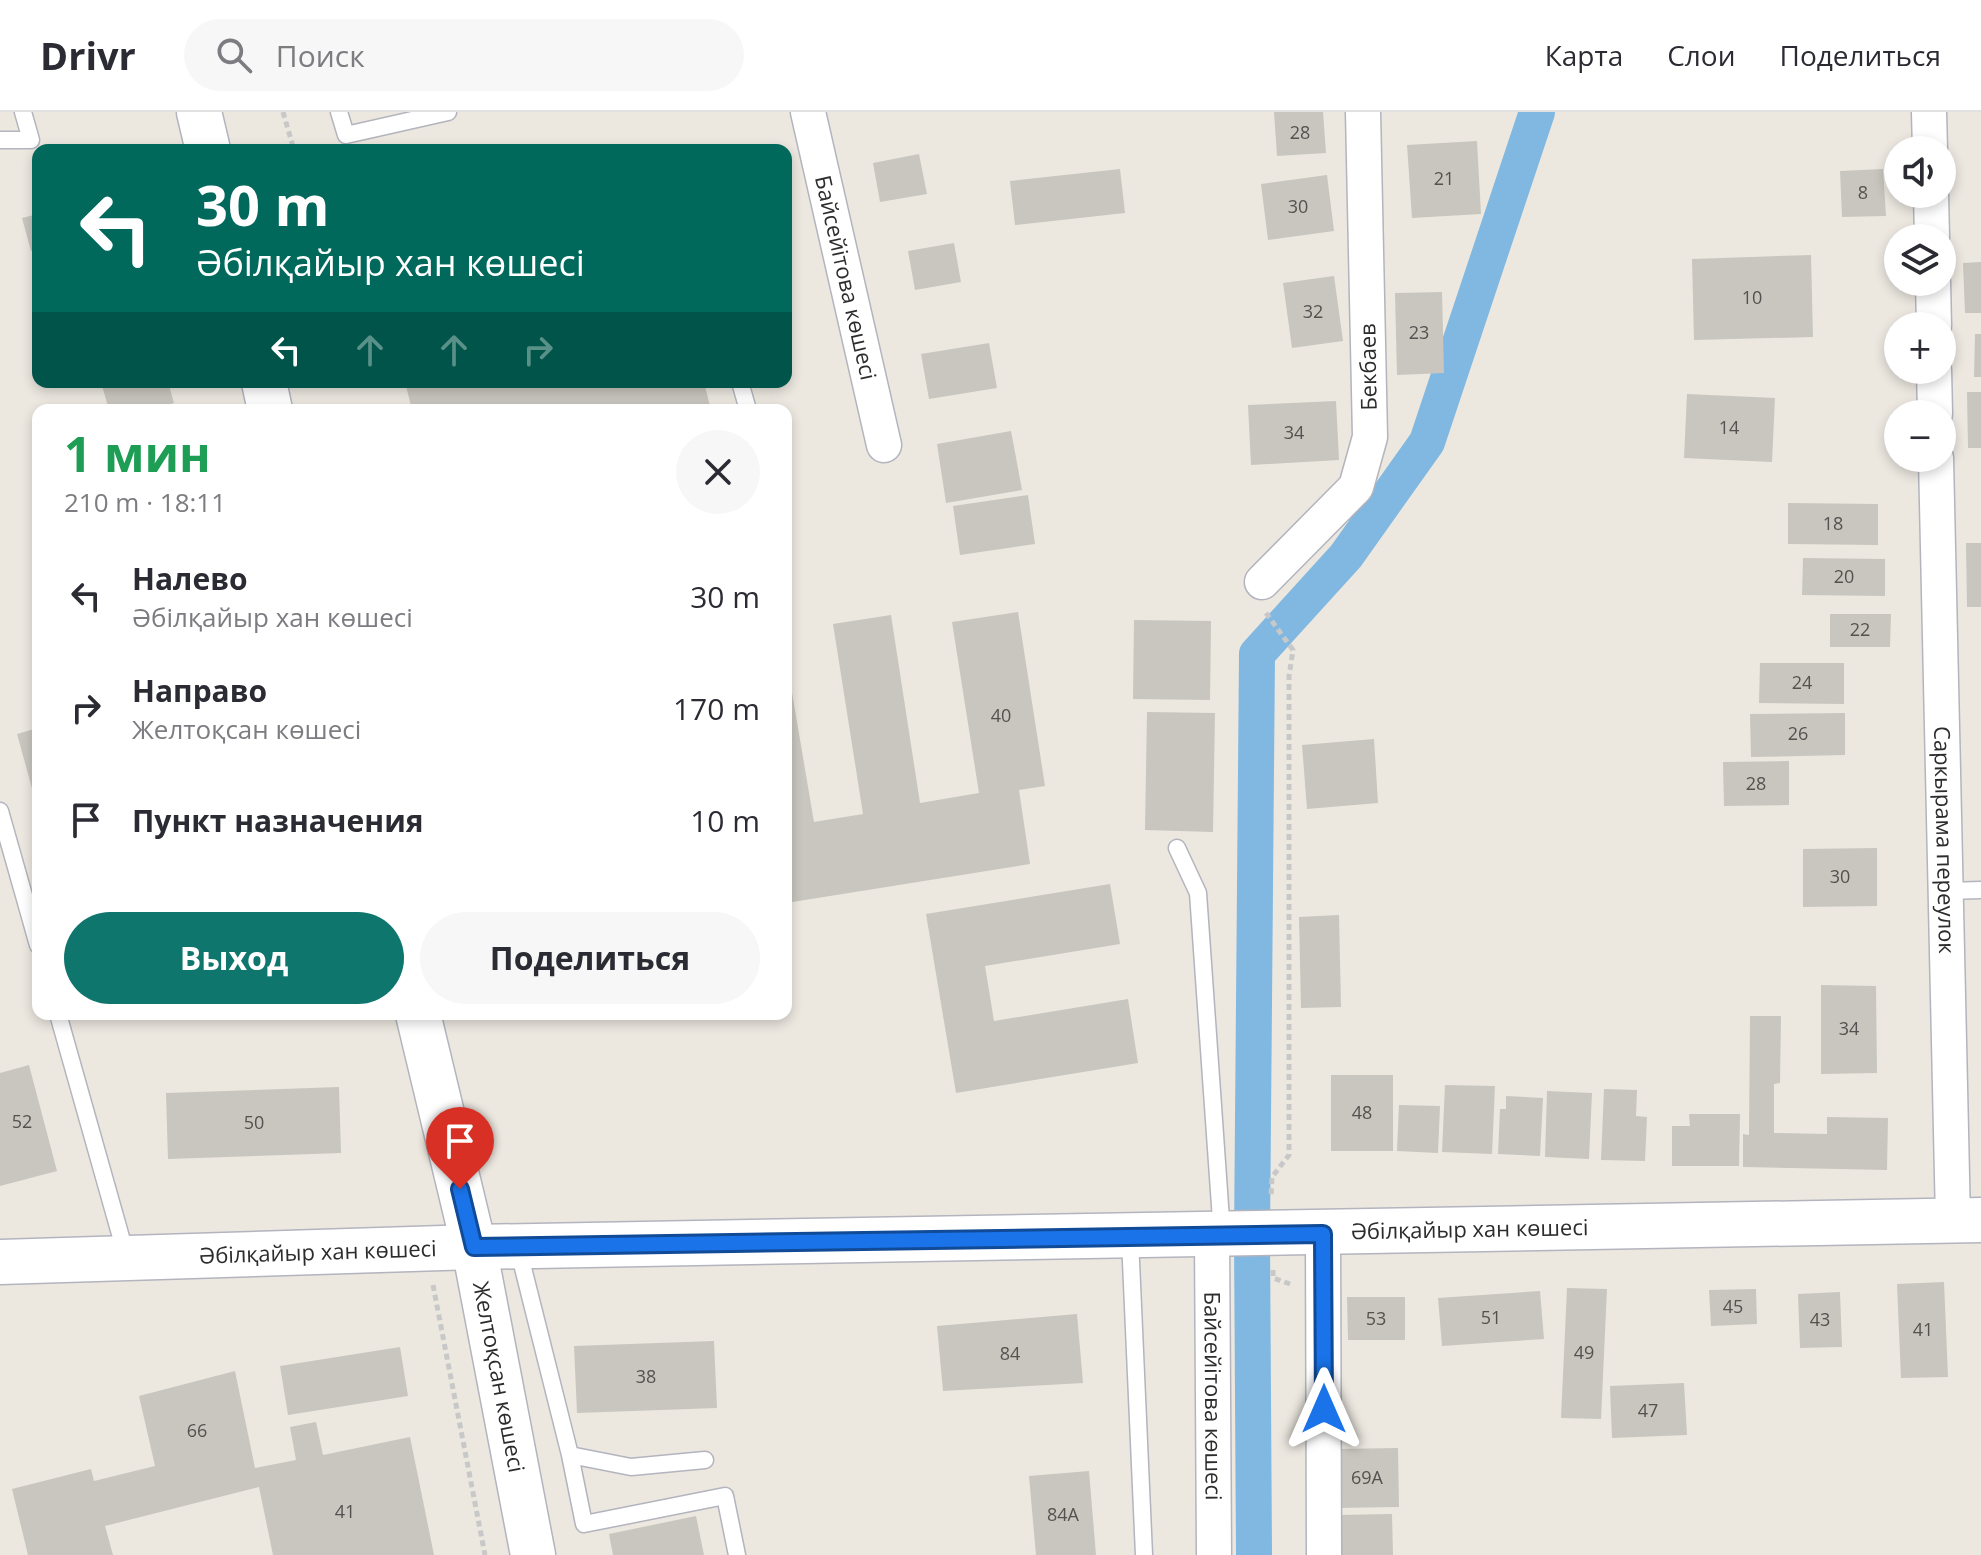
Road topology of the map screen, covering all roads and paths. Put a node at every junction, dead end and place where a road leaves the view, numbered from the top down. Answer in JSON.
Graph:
{"nodes":[{"id":1,"x":23,"y":112,"type":"edge"},
{"id":2,"x":199,"y":112,"type":"edge"},
{"id":3,"x":283,"y":112,"type":"edge"},
{"id":4,"x":339,"y":112,"type":"edge"},
{"id":5,"x":448,"y":112,"type":"edge"},
{"id":6,"x":808,"y":112,"type":"edge"},
{"id":7,"x":1363,"y":112,"type":"edge"},
{"id":8,"x":1929,"y":112,"type":"edge"},
{"id":9,"x":1930,"y":136,"type":"edge"},
{"id":10,"x":0,"y":140,"type":"edge"},
{"id":11,"x":207,"y":144,"type":"edge"},
{"id":12,"x":292,"y":144,"type":"edge"},
{"id":13,"x":884,"y":445,"type":"dead end"},
{"id":14,"x":1936,"y":472,"type":"edge"},
{"id":15,"x":1262,"y":594,"type":"joint"},
{"id":16,"x":0,"y":811,"type":"edge"},
{"id":17,"x":1177,"y":848,"type":"dead end"},
{"id":18,"x":1981,"y":890,"type":"edge"},
{"id":19,"x":1946,"y":891,"type":"junction"},
{"id":20,"x":32,"y":924,"type":"edge"},
{"id":21,"x":60,"y":1020,"type":"edge"},
{"id":22,"x":419,"y":1020,"type":"edge"},
{"id":23,"x":1967,"y":1221,"type":"edge"},
{"id":24,"x":1323,"y":1234,"type":"junction"},
{"id":25,"x":1217,"y":1236,"type":"junction"},
{"id":26,"x":1271,"y":1236,"type":"junction"},
{"id":27,"x":1130,"y":1237,"type":"junction"},
{"id":28,"x":474,"y":1247,"type":"junction"},
{"id":29,"x":518,"y":1247,"type":"junction"},
{"id":30,"x":426,"y":1249,"type":"junction"},
{"id":31,"x":127,"y":1258,"type":"junction"},
{"id":32,"x":0,"y":1262,"type":"edge"},
{"id":33,"x":570,"y":1455,"type":"junction"},
{"id":34,"x":705,"y":1460,"type":"dead end"},
{"id":35,"x":485,"y":1555,"type":"edge"},
{"id":36,"x":533,"y":1555,"type":"edge"},
{"id":37,"x":737,"y":1555,"type":"edge"},
{"id":38,"x":1144,"y":1555,"type":"edge"},
{"id":39,"x":1214,"y":1555,"type":"edge"},
{"id":40,"x":1324,"y":1555,"type":"edge"}],
"edges":[{"from":1,"to":10,"type":"lane"},
{"from":2,"to":11,"type":"street"},
{"from":3,"to":12,"type":"path"},
{"from":4,"to":5,"type":"lane"},
{"from":6,"to":13,"type":"street","name":"Байсейітова көшесі"},
{"from":7,"to":15,"type":"street","name":"Бекбаев"},
{"from":8,"to":9,"type":"street"},
{"from":14,"to":19,"type":"street","name":"Саркырама переулок"},
{"from":15,"to":26,"type":"path"},
{"from":16,"to":20,"type":"lane"},
{"from":17,"to":25,"type":"lane"},
{"from":18,"to":19,"type":"lane"},
{"from":19,"to":23,"type":"street","name":"Саркырама переулок"},
{"from":21,"to":31,"type":"lane"},
{"from":22,"to":28,"type":"street","name":"Желтоқсан көшесі"},
{"from":23,"to":24,"type":"street","name":"Әбілқайыр хан көшесі"},
{"from":24,"to":26,"type":"street","name":"Әбілқайыр хан көшесі"},
{"from":24,"to":40,"type":"street"},
{"from":25,"to":26,"type":"street","name":"Әбілқайыр хан көшесі"},
{"from":25,"to":27,"type":"street","name":"Әбілқайыр хан көшесі"},
{"from":25,"to":39,"type":"street","name":"Байсейітова көшесі"},
{"from":27,"to":29,"type":"street","name":"Әбілқайыр хан көшесі"},
{"from":27,"to":38,"type":"lane"},
{"from":28,"to":29,"type":"street","name":"Әбілқайыр хан көшесі"},
{"from":28,"to":30,"type":"street","name":"Әбілқайыр хан көшесі"},
{"from":28,"to":36,"type":"street","name":"Желтоқсан көшесі"},
{"from":29,"to":33,"type":"lane"},
{"from":30,"to":31,"type":"street","name":"Әбілқайыр хан көшесі"},
{"from":30,"to":35,"type":"path"},
{"from":31,"to":32,"type":"street","name":"Әбілқайыр хан көшесі"},
{"from":33,"to":34,"type":"lane"},
{"from":33,"to":37,"type":"lane"}]}
